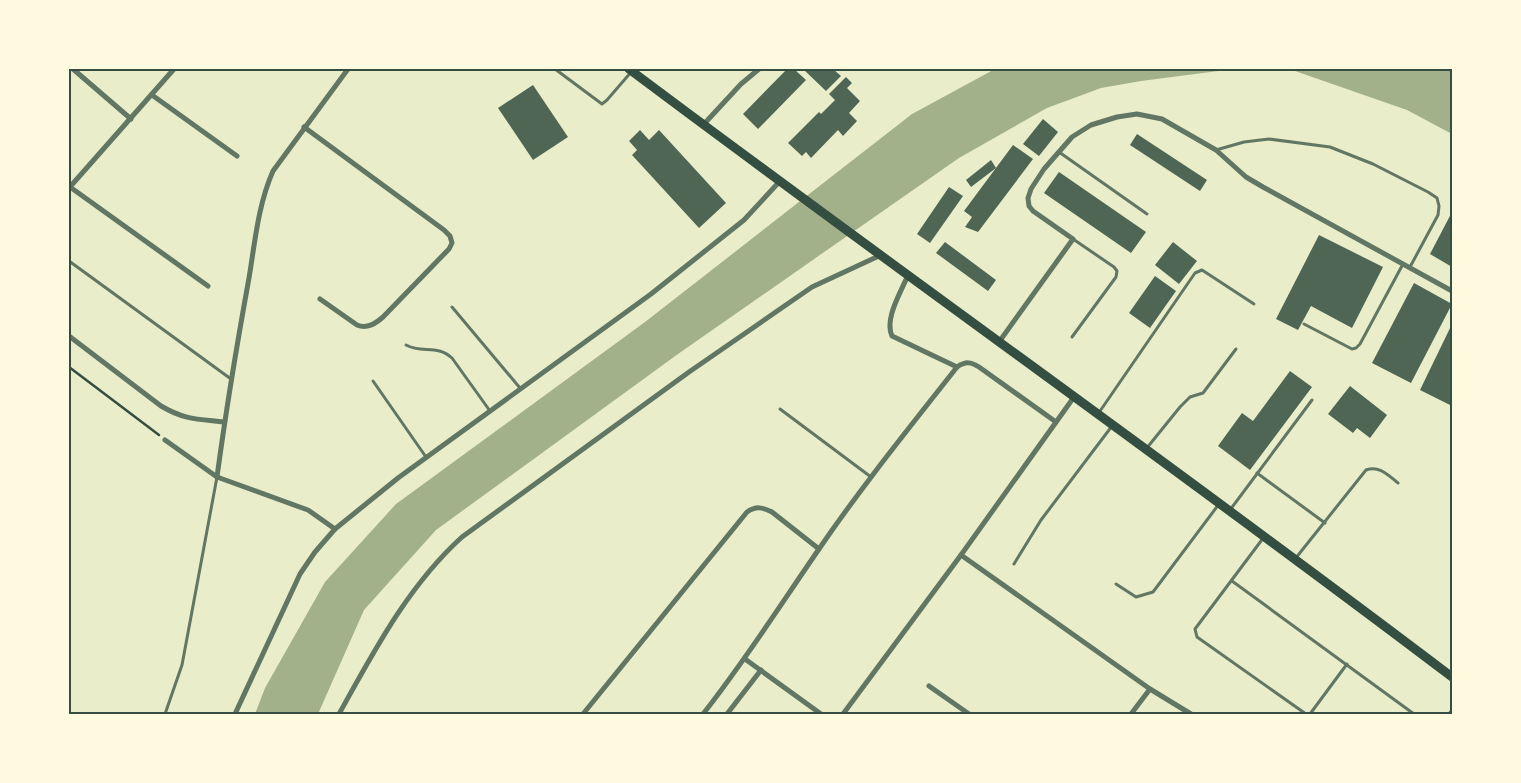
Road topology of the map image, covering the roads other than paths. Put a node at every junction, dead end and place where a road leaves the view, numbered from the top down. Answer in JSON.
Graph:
{"nodes":[{"id":1,"x":73,"y":69,"type":"edge"},
{"id":2,"x":174,"y":69,"type":"edge"},
{"id":3,"x":348,"y":69,"type":"edge"},
{"id":4,"x":555,"y":69,"type":"edge"},
{"id":5,"x":759,"y":69,"type":"edge"},
{"id":6,"x":631,"y":70,"type":"edge"},
{"id":7,"x":152,"y":95,"type":"junction"},
{"id":8,"x":131,"y":119,"type":"junction"},
{"id":9,"x":704,"y":124,"type":"junction"},
{"id":10,"x":304,"y":127,"type":"junction"},
{"id":11,"x":1216,"y":150,"type":"junction"},
{"id":12,"x":1059,"y":151,"type":"junction"},
{"id":13,"x":237,"y":156,"type":"dead end"},
{"id":14,"x":780,"y":182,"type":"junction"},
{"id":15,"x":70,"y":188,"type":"edge"},
{"id":16,"x":1147,"y":214,"type":"dead end"},
{"id":17,"x":1073,"y":239,"type":"junction"},
{"id":18,"x":881,"y":255,"type":"junction"},
{"id":19,"x":69,"y":261,"type":"edge"},
{"id":20,"x":1403,"y":264,"type":"junction"},
{"id":21,"x":1410,"y":267,"type":"junction"},
{"id":22,"x":908,"y":275,"type":"junction"},
{"id":23,"x":208,"y":286,"type":"dead end"},
{"id":24,"x":1452,"y":291,"type":"edge"},
{"id":25,"x":320,"y":299,"type":"dead end"},
{"id":26,"x":1254,"y":304,"type":"dead end"},
{"id":27,"x":452,"y":307,"type":"dead end"},
{"id":28,"x":1304,"y":324,"type":"dead end"},
{"id":29,"x":69,"y":336,"type":"edge"},
{"id":30,"x":1072,"y":337,"type":"dead end"},
{"id":31,"x":999,"y":342,"type":"junction"},
{"id":32,"x":406,"y":345,"type":"dead end"},
{"id":33,"x":1236,"y":349,"type":"dead end"},
{"id":34,"x":957,"y":367,"type":"junction"},
{"id":35,"x":231,"y":379,"type":"junction"},
{"id":36,"x":373,"y":381,"type":"dead end"},
{"id":37,"x":520,"y":388,"type":"junction"},
{"id":38,"x":1074,"y":397,"type":"junction"},
{"id":39,"x":1312,"y":400,"type":"dead end"},
{"id":40,"x":780,"y":409,"type":"dead end"},
{"id":41,"x":490,"y":411,"type":"junction"},
{"id":42,"x":1097,"y":414,"type":"junction"},
{"id":43,"x":224,"y":422,"type":"junction"},
{"id":44,"x":1056,"y":422,"type":"junction"},
{"id":45,"x":1112,"y":425,"type":"junction"},
{"id":46,"x":165,"y":440,"type":"road end"},
{"id":47,"x":1146,"y":450,"type":"junction"},
{"id":48,"x":427,"y":457,"type":"junction"},
{"id":49,"x":1257,"y":473,"type":"junction"},
{"id":50,"x":217,"y":477,"type":"junction"},
{"id":51,"x":871,"y":477,"type":"junction"},
{"id":52,"x":1398,"y":484,"type":"dead end"},
{"id":53,"x":1219,"y":504,"type":"junction"},
{"id":54,"x":1229,"y":511,"type":"junction"},
{"id":55,"x":1325,"y":523,"type":"junction"},
{"id":56,"x":335,"y":530,"type":"junction"},
{"id":57,"x":1264,"y":537,"type":"junction"},
{"id":58,"x":819,"y":549,"type":"junction"},
{"id":59,"x":961,"y":555,"type":"junction"},
{"id":60,"x":1295,"y":559,"type":"junction"},
{"id":61,"x":1014,"y":564,"type":"dead end"},
{"id":62,"x":1232,"y":581,"type":"junction"},
{"id":63,"x":1116,"y":584,"type":"dead end"},
{"id":64,"x":745,"y":659,"type":"junction"},
{"id":65,"x":1347,"y":664,"type":"junction"},
{"id":66,"x":760,"y":670,"type":"junction"},
{"id":67,"x":1452,"y":677,"type":"edge"},
{"id":68,"x":929,"y":686,"type":"dead end"},
{"id":69,"x":1150,"y":689,"type":"junction"},
{"id":70,"x":1452,"y":710,"type":"edge"},
{"id":71,"x":165,"y":714,"type":"edge"},
{"id":72,"x":235,"y":714,"type":"edge"},
{"id":73,"x":339,"y":714,"type":"edge"},
{"id":74,"x":583,"y":714,"type":"edge"},
{"id":75,"x":703,"y":714,"type":"edge"},
{"id":76,"x":727,"y":714,"type":"edge"},
{"id":77,"x":821,"y":714,"type":"edge"},
{"id":78,"x":844,"y":714,"type":"edge"},
{"id":79,"x":969,"y":714,"type":"edge"},
{"id":80,"x":1131,"y":714,"type":"edge"},
{"id":81,"x":1191,"y":714,"type":"edge"},
{"id":82,"x":1306,"y":714,"type":"edge"},
{"id":83,"x":1310,"y":714,"type":"edge"},
{"id":84,"x":1414,"y":714,"type":"edge"},
{"id":85,"x":1449,"y":714,"type":"edge"}],
"edges":[{"from":1,"to":8,"type":"street"},
{"from":2,"to":7,"type":"street"},
{"from":3,"to":10,"type":"street"},
{"from":4,"to":6,"type":"lane"},
{"from":5,"to":9,"type":"street"},
{"from":6,"to":9,"type":"main road"},
{"from":7,"to":8,"type":"street"},
{"from":7,"to":13,"type":"street"},
{"from":8,"to":15,"type":"street"},
{"from":9,"to":14,"type":"main road"},
{"from":10,"to":25,"type":"street"},
{"from":10,"to":35,"type":"street"},
{"from":11,"to":12,"type":"street"},
{"from":11,"to":20,"type":"street"},
{"from":11,"to":21,"type":"lane"},
{"from":12,"to":16,"type":"lane"},
{"from":12,"to":17,"type":"street"},
{"from":14,"to":18,"type":"main road"},
{"from":14,"to":37,"type":"street"},
{"from":15,"to":23,"type":"street"},
{"from":17,"to":30,"type":"lane"},
{"from":17,"to":31,"type":"street"},
{"from":18,"to":22,"type":"main road"},
{"from":18,"to":73,"type":"street"},
{"from":19,"to":35,"type":"lane"},
{"from":20,"to":21,"type":"street"},
{"from":20,"to":28,"type":"lane"},
{"from":21,"to":24,"type":"street"},
{"from":22,"to":31,"type":"main road"},
{"from":22,"to":34,"type":"street"},
{"from":26,"to":42,"type":"lane"},
{"from":27,"to":37,"type":"lane"},
{"from":29,"to":43,"type":"street"},
{"from":31,"to":38,"type":"main road"},
{"from":32,"to":41,"type":"lane"},
{"from":33,"to":47,"type":"lane"},
{"from":34,"to":44,"type":"street"},
{"from":34,"to":51,"type":"street"},
{"from":35,"to":43,"type":"street"},
{"from":36,"to":48,"type":"lane"},
{"from":37,"to":41,"type":"street"},
{"from":38,"to":42,"type":"main road"},
{"from":38,"to":44,"type":"street"},
{"from":39,"to":49,"type":"lane"},
{"from":40,"to":51,"type":"lane"},
{"from":41,"to":48,"type":"street"},
{"from":42,"to":45,"type":"main road"},
{"from":43,"to":50,"type":"street"},
{"from":44,"to":59,"type":"street"},
{"from":45,"to":47,"type":"main road"},
{"from":45,"to":61,"type":"lane"},
{"from":46,"to":50,"type":"street"},
{"from":47,"to":53,"type":"main road"},
{"from":48,"to":56,"type":"street"},
{"from":49,"to":54,"type":"lane"},
{"from":49,"to":55,"type":"lane"},
{"from":50,"to":56,"type":"street"},
{"from":50,"to":71,"type":"lane"},
{"from":51,"to":58,"type":"street"},
{"from":52,"to":55,"type":"lane"},
{"from":53,"to":54,"type":"main road"},
{"from":53,"to":63,"type":"lane"},
{"from":54,"to":57,"type":"main road"},
{"from":55,"to":60,"type":"lane"},
{"from":56,"to":72,"type":"street"},
{"from":57,"to":60,"type":"main road"},
{"from":57,"to":62,"type":"lane"},
{"from":58,"to":64,"type":"street"},
{"from":58,"to":74,"type":"street"},
{"from":59,"to":69,"type":"street"},
{"from":59,"to":78,"type":"street"},
{"from":60,"to":67,"type":"main road"},
{"from":62,"to":65,"type":"lane"},
{"from":62,"to":82,"type":"lane"},
{"from":64,"to":66,"type":"street"},
{"from":64,"to":75,"type":"street"},
{"from":65,"to":83,"type":"lane"},
{"from":65,"to":84,"type":"lane"},
{"from":66,"to":76,"type":"street"},
{"from":66,"to":77,"type":"street"},
{"from":68,"to":79,"type":"street"},
{"from":69,"to":80,"type":"street"},
{"from":69,"to":81,"type":"street"},
{"from":70,"to":85,"type":"lane"}]}
